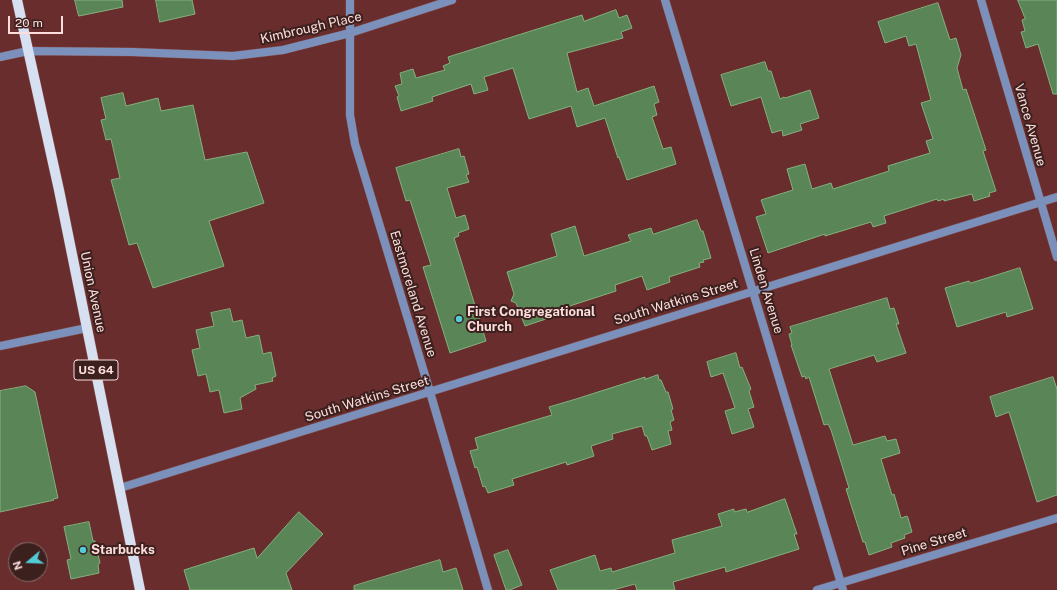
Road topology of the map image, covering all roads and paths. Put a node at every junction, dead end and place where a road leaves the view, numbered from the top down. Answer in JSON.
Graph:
{"nodes":[{"id":1,"x":17,"y":0,"type":"edge"},
{"id":2,"x":350,"y":0,"type":"edge"},
{"id":3,"x":452,"y":0,"type":"edge"},
{"id":4,"x":665,"y":0,"type":"edge"},
{"id":5,"x":981,"y":0,"type":"edge"},
{"id":6,"x":350,"y":33,"type":"junction"},
{"id":7,"x":28,"y":51,"type":"junction"},
{"id":8,"x":0,"y":57,"type":"edge"},
{"id":9,"x":1057,"y":197,"type":"edge"},
{"id":10,"x":1041,"y":202,"type":"junction"},
{"id":11,"x":1057,"y":257,"type":"edge"},
{"id":12,"x":753,"y":291,"type":"junction"},
{"id":13,"x":87,"y":328,"type":"junction"},
{"id":14,"x":0,"y":346,"type":"edge"},
{"id":15,"x":430,"y":392,"type":"junction"},
{"id":16,"x":120,"y":488,"type":"junction"},
{"id":17,"x":1057,"y":518,"type":"edge"},
{"id":18,"x":842,"y":586,"type":"edge"},
{"id":19,"x":140,"y":590,"type":"edge"},
{"id":20,"x":488,"y":590,"type":"edge"},
{"id":21,"x":817,"y":590,"type":"edge"}],
"edges":[{"from":1,"to":7,"type":"main road","name":"Union Avenue","number":"US 64"},
{"from":2,"to":6,"type":"street","name":"Eastmoreland Avenue"},
{"from":3,"to":6,"type":"street","name":"Kimbrough Place"},
{"from":4,"to":12,"type":"street","name":"Linden Avenue"},
{"from":5,"to":10,"type":"street","name":"Vance Avenue"},
{"from":6,"to":7,"type":"street","name":"Kimbrough Place"},
{"from":6,"to":15,"type":"street","name":"Eastmoreland Avenue"},
{"from":7,"to":8,"type":"street","name":"Kimbrough Place"},
{"from":7,"to":13,"type":"main road","name":"Union Avenue","number":"US 64"},
{"from":9,"to":10,"type":"street","name":"South Watkins Street"},
{"from":10,"to":11,"type":"street","name":"Vance Avenue"},
{"from":10,"to":12,"type":"street","name":"South Watkins Street"},
{"from":12,"to":15,"type":"street","name":"South Watkins Street"},
{"from":12,"to":18,"type":"street","name":"Linden Avenue"},
{"from":13,"to":14,"type":"street"},
{"from":13,"to":16,"type":"main road","name":"Union Avenue","number":"US 64"},
{"from":15,"to":16,"type":"street","name":"South Watkins Street"},
{"from":15,"to":20,"type":"street","name":"Eastmoreland Avenue"},
{"from":16,"to":19,"type":"main road","name":"Union Avenue","number":"US 64"},
{"from":17,"to":18,"type":"street","name":"Pine Street"},
{"from":18,"to":21,"type":"street","name":"Pine Street"}]}
